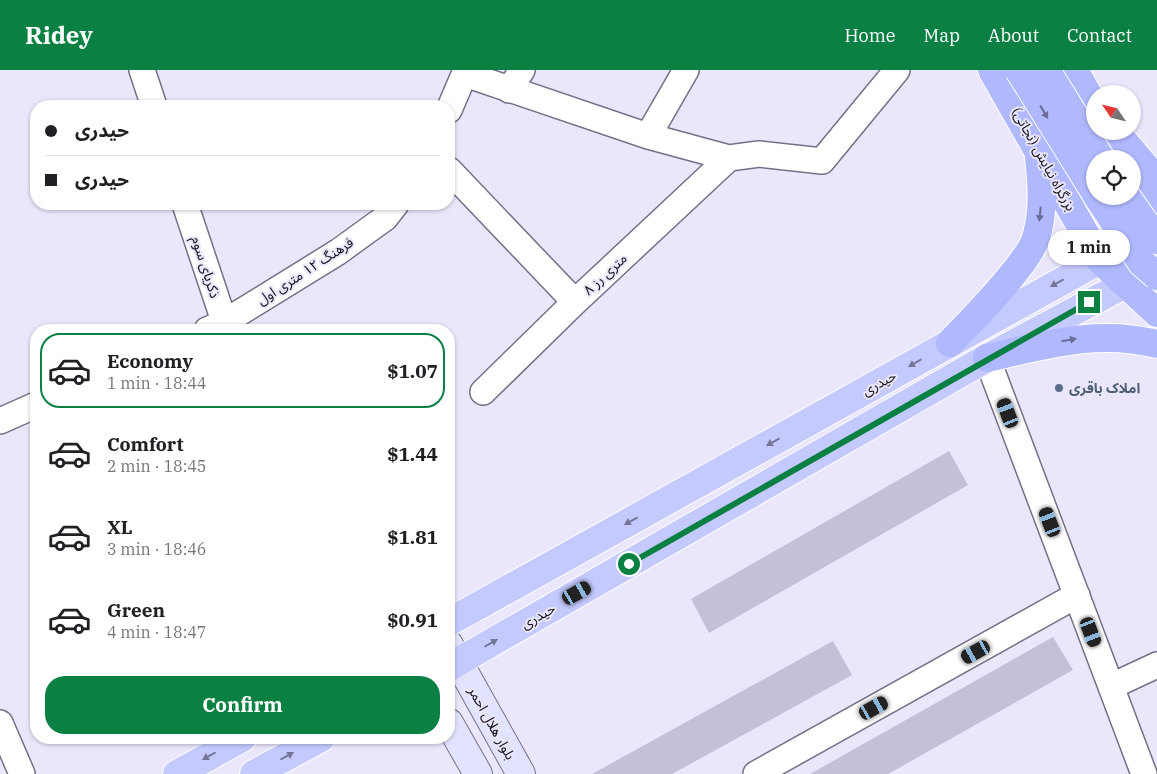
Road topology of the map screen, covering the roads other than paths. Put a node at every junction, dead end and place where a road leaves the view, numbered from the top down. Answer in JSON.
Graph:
{"nodes":[{"id":1,"x":142,"y":70,"type":"edge"},
{"id":2,"x":686,"y":70,"type":"edge"},
{"id":3,"x":992,"y":70,"type":"edge"},
{"id":4,"x":1019,"y":70,"type":"edge"},
{"id":5,"x":1046,"y":70,"type":"edge"},
{"id":6,"x":1074,"y":70,"type":"edge"},
{"id":7,"x":466,"y":72,"type":"edge"},
{"id":8,"x":883,"y":76,"type":"edge"},
{"id":9,"x":516,"y":80,"type":"edge"},
{"id":10,"x":1086,"y":91,"type":"edge"},
{"id":11,"x":152,"y":100,"type":"edge"},
{"id":12,"x":453,"y":100,"type":"edge"},
{"id":13,"x":648,"y":136,"type":"junction"},
{"id":14,"x":1097,"y":140,"type":"edge"},
{"id":15,"x":1123,"y":140,"type":"edge"},
{"id":16,"x":1038,"y":148,"type":"junction"},
{"id":17,"x":1095,"y":150,"type":"edge"},
{"id":18,"x":729,"y":158,"type":"junction"},
{"id":19,"x":455,"y":176,"type":"edge"},
{"id":20,"x":1086,"y":178,"type":"edge"},
{"id":21,"x":1141,"y":182,"type":"edge"},
{"id":22,"x":1148,"y":194,"type":"edge"},
{"id":23,"x":1103,"y":205,"type":"edge"},
{"id":24,"x":187,"y":210,"type":"edge"},
{"id":25,"x":391,"y":210,"type":"edge"},
{"id":26,"x":1157,"y":232,"type":"edge"},
{"id":27,"x":1157,"y":240,"type":"edge"},
{"id":28,"x":1100,"y":260,"type":"junction"},
{"id":29,"x":1157,"y":268,"type":"edge"},
{"id":30,"x":1157,"y":276,"type":"edge"},
{"id":31,"x":1123,"y":284,"type":"junction"},
{"id":32,"x":575,"y":302,"type":"junction"},
{"id":33,"x":1157,"y":313,"type":"edge"},
{"id":34,"x":218,"y":324,"type":"edge"},
{"id":35,"x":225,"y":324,"type":"edge"},
{"id":36,"x":950,"y":342,"type":"junction"},
{"id":37,"x":1157,"y":344,"type":"edge"},
{"id":38,"x":987,"y":358,"type":"junction"},
{"id":39,"x":484,"y":392,"type":"dead end"},
{"id":40,"x":30,"y":408,"type":"edge"},
{"id":41,"x":0,"y":421,"type":"edge"},
{"id":42,"x":1077,"y":595,"type":"junction"},
{"id":43,"x":455,"y":619,"type":"edge"},
{"id":44,"x":455,"y":656,"type":"edge"},
{"id":45,"x":455,"y":663,"type":"edge"},
{"id":46,"x":1157,"y":665,"type":"edge"},
{"id":47,"x":1112,"y":686,"type":"junction"},
{"id":48,"x":0,"y":723,"type":"edge"},
{"id":49,"x":455,"y":734,"type":"edge"},
{"id":50,"x":231,"y":744,"type":"edge"},
{"id":51,"x":310,"y":744,"type":"edge"},
{"id":52,"x":22,"y":774,"type":"edge"},
{"id":53,"x":177,"y":774,"type":"edge"},
{"id":54,"x":254,"y":774,"type":"edge"},
{"id":55,"x":478,"y":774,"type":"edge"},
{"id":56,"x":521,"y":774,"type":"edge"},
{"id":57,"x":756,"y":774,"type":"edge"},
{"id":58,"x":1144,"y":774,"type":"edge"}],
"edges":[{"from":1,"to":11,"type":"street"},
{"from":2,"to":13,"type":"street"},
{"from":3,"to":16,"type":"highway","name":"بزرگراه نیایش (نجاتی)"},
{"from":4,"to":20,"type":"highway","one_way":true,"bridge":true},
{"from":5,"to":17,"type":"highway","bridge":true},
{"from":6,"to":10,"type":"highway"},
{"from":7,"to":9,"type":"street"},
{"from":7,"to":12,"type":"street"},
{"from":8,"to":18,"type":"street"},
{"from":9,"to":13,"type":"street"},
{"from":13,"to":18,"type":"street"},
{"from":14,"to":16,"type":"highway"},
{"from":15,"to":22,"type":"highway"},
{"from":16,"to":28,"type":"highway","name":"بزرگراه نیایش (نجاتی)"},
{"from":16,"to":36,"type":"highway","one_way":true},
{"from":18,"to":32,"type":"street","name":"۸ متری رز"},
{"from":19,"to":32,"type":"street"},
{"from":21,"to":22,"type":"highway"},
{"from":22,"to":27,"type":"highway","bridge":true},
{"from":23,"to":30,"type":"highway","bridge":true},
{"from":24,"to":34,"type":"street","name":"ذکریای سوم"},
{"from":25,"to":35,"type":"street","name":"فرهنگ ۱۲ متری اول"},
{"from":26,"to":28,"type":"main road","name":"حیدری"},
{"from":28,"to":31,"type":"highway","name":"بزرگراه نیایش (نجاتی)"},
{"from":28,"to":36,"type":"main road","name":"حیدری","one_way":true},
{"from":29,"to":31,"type":"main road","name":"حیدری"},
{"from":31,"to":33,"type":"highway","name":"بزرگراه نیایش (نجاتی)"},
{"from":31,"to":38,"type":"main road","name":"حیدری"},
{"from":32,"to":39,"type":"street","name":"۸ متری رز"},
{"from":36,"to":43,"type":"main road","name":"حیدری","one_way":true},
{"from":38,"to":37,"type":"highway","one_way":true},
{"from":38,"to":42,"type":"street"},
{"from":44,"to":38,"type":"main road","name":"حیدری","one_way":true},
{"from":40,"to":41,"type":"street"},
{"from":42,"to":47,"type":"street"},
{"from":42,"to":57,"type":"street"},
{"from":45,"to":56,"type":"main road","name":"بلوار هلال احمر"},
{"from":46,"to":47,"type":"street"},
{"from":47,"to":58,"type":"street"},
{"from":48,"to":52,"type":"street"},
{"from":49,"to":55,"type":"main road"},
{"from":50,"to":53,"type":"main road","one_way":true},
{"from":54,"to":51,"type":"main road","one_way":true}]}
